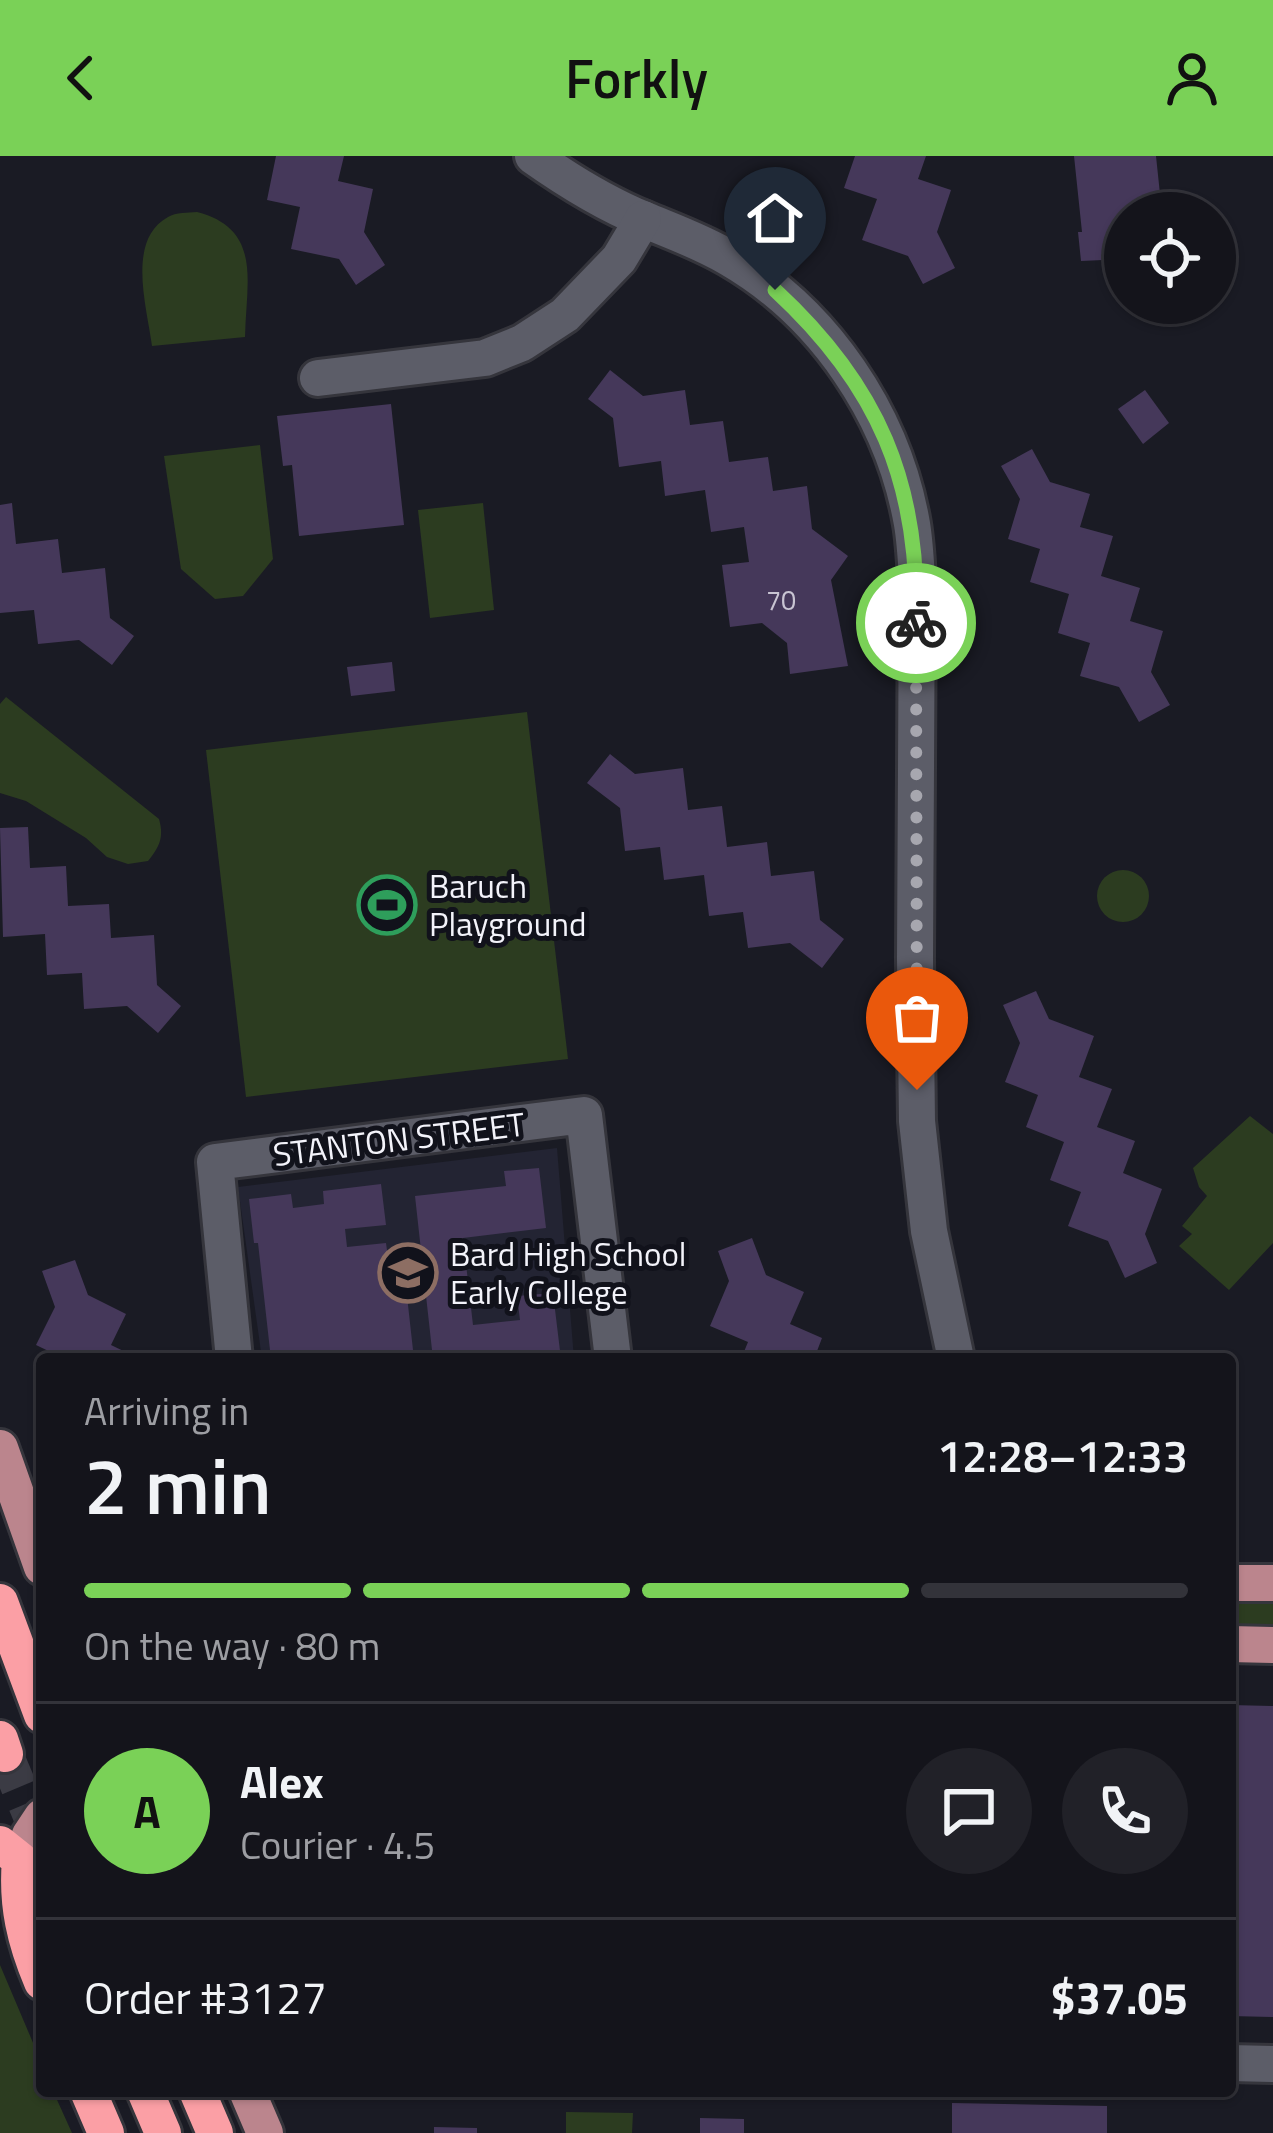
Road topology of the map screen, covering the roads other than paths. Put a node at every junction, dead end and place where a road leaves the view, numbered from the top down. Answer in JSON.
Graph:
{"nodes":[{"id":1,"x":532,"y":156,"type":"edge"},
{"id":2,"x":643,"y":219,"type":"junction"},
{"id":3,"x":318,"y":378,"type":"dead end"},
{"id":4,"x":233,"y":1353,"type":"edge"},
{"id":5,"x":612,"y":1353,"type":"edge"},
{"id":6,"x":955,"y":1353,"type":"edge"},
{"id":7,"x":0,"y":1448,"type":"edge"},
{"id":8,"x":36,"y":1550,"type":"edge"},
{"id":9,"x":1236,"y":1582,"type":"edge"},
{"id":10,"x":1273,"y":1583,"type":"edge"},
{"id":11,"x":0,"y":1601,"type":"edge"},
{"id":12,"x":1236,"y":1644,"type":"edge"},
{"id":13,"x":1273,"y":1645,"type":"edge"},
{"id":14,"x":36,"y":1699,"type":"edge"},
{"id":15,"x":36,"y":1826,"type":"edge"},
{"id":16,"x":21,"y":1860,"type":"edge"},
{"id":17,"x":36,"y":1964,"type":"edge"},
{"id":18,"x":1236,"y":2063,"type":"edge"},
{"id":19,"x":1273,"y":2063,"type":"edge"},
{"id":20,"x":91,"y":2097,"type":"edge"},
{"id":21,"x":148,"y":2097,"type":"edge"},
{"id":22,"x":200,"y":2097,"type":"edge"},
{"id":23,"x":250,"y":2097,"type":"edge"},
{"id":24,"x":106,"y":2133,"type":"edge"},
{"id":25,"x":163,"y":2133,"type":"edge"},
{"id":26,"x":215,"y":2133,"type":"edge"},
{"id":27,"x":265,"y":2133,"type":"edge"}],
"edges":[{"from":1,"to":2,"type":"street"},
{"from":2,"to":3,"type":"street"},
{"from":2,"to":6,"type":"street"},
{"from":4,"to":5,"type":"street","name":"STANTON STREET"},
{"from":7,"to":8,"type":"main road"},
{"from":9,"to":10,"type":"main road"},
{"from":11,"to":14,"type":"highway"},
{"from":12,"to":13,"type":"main road"},
{"from":15,"to":16,"type":"main road"},
{"from":16,"to":17,"type":"highway"},
{"from":18,"to":19,"type":"street"},
{"from":20,"to":24,"type":"highway"},
{"from":21,"to":25,"type":"highway"},
{"from":22,"to":26,"type":"highway"},
{"from":23,"to":27,"type":"main road"}]}
